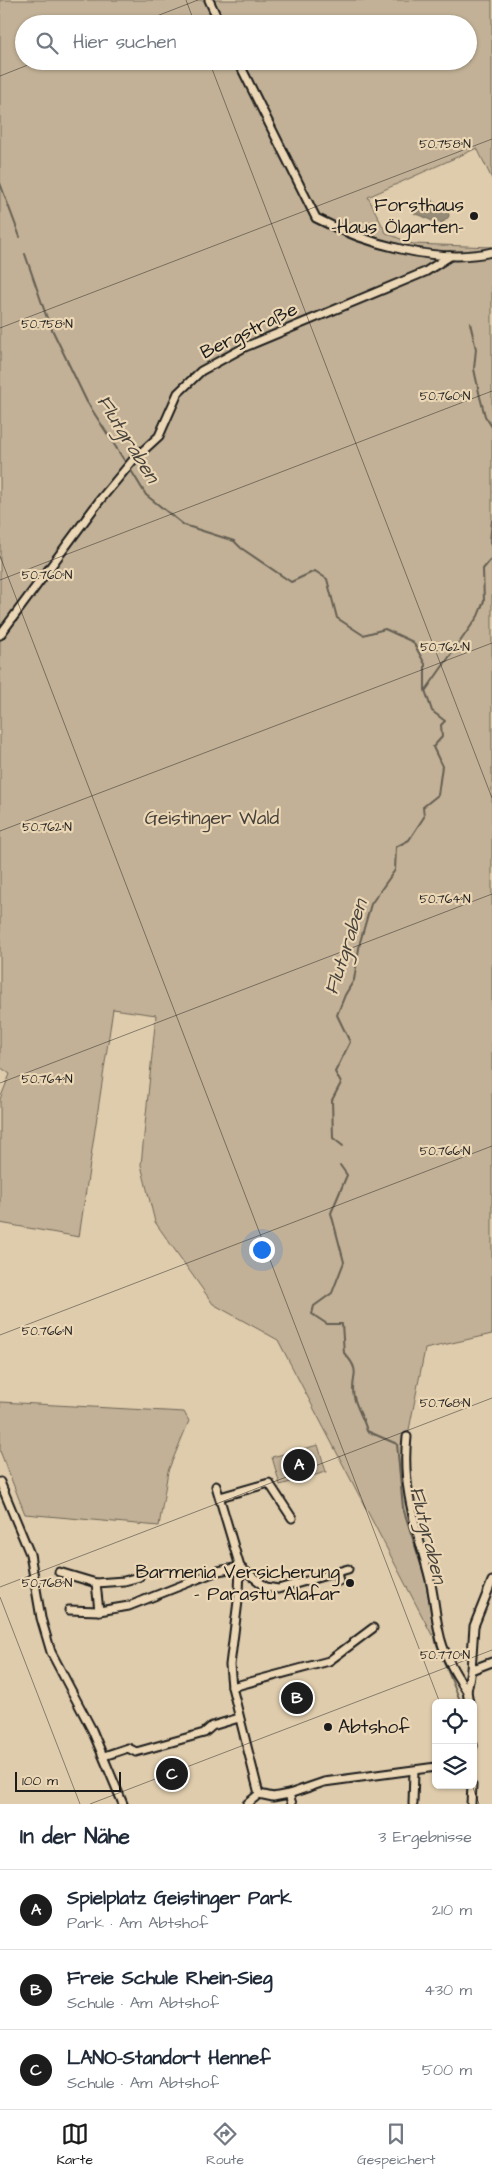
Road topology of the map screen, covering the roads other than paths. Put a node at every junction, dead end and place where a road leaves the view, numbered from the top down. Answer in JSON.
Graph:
{"nodes":[{"id":1,"x":208,"y":0,"type":"edge"},
{"id":2,"x":216,"y":15,"type":"edge"},
{"id":3,"x":242,"y":70,"type":"edge"},
{"id":4,"x":492,"y":252,"type":"edge"},
{"id":5,"x":450,"y":256,"type":"junction"},
{"id":6,"x":0,"y":635,"type":"edge"},
{"id":7,"x":407,"y":1437,"type":"dead end"},
{"id":8,"x":0,"y":1482,"type":"edge"},
{"id":9,"x":216,"y":1486,"type":"dead end"},
{"id":10,"x":220,"y":1497,"type":"junction"},
{"id":11,"x":292,"y":1518,"type":"dead end"},
{"id":12,"x":240,"y":1567,"type":"junction"},
{"id":13,"x":348,"y":1569,"type":"dead end"},
{"id":14,"x":59,"y":1572,"type":"dead end"},
{"id":15,"x":337,"y":1573,"type":"junction"},
{"id":16,"x":139,"y":1577,"type":"dead end"},
{"id":17,"x":339,"y":1581,"type":"dead end"},
{"id":18,"x":492,"y":1581,"type":"edge"},
{"id":19,"x":96,"y":1583,"type":"junction"},
{"id":20,"x":70,"y":1610,"type":"dead end"},
{"id":21,"x":99,"y":1611,"type":"junction"},
{"id":22,"x":373,"y":1628,"type":"dead end"},
{"id":23,"x":492,"y":1662,"type":"edge"},
{"id":24,"x":471,"y":1670,"type":"junction"},
{"id":25,"x":232,"y":1687,"type":"junction"},
{"id":26,"x":467,"y":1691,"type":"junction"},
{"id":27,"x":468,"y":1699,"type":"edge"},
{"id":28,"x":239,"y":1718,"type":"junction"},
{"id":29,"x":104,"y":1756,"type":"junction"},
{"id":30,"x":432,"y":1767,"type":"edge"},
{"id":31,"x":414,"y":1771,"type":"junction"},
{"id":32,"x":472,"y":1789,"type":"edge"},
{"id":33,"x":259,"y":1794,"type":"junction"},
{"id":34,"x":289,"y":1794,"type":"junction"},
{"id":35,"x":123,"y":1804,"type":"edge"},
{"id":36,"x":247,"y":1804,"type":"edge"},
{"id":37,"x":292,"y":1804,"type":"edge"},
{"id":38,"x":413,"y":1804,"type":"edge"},
{"id":39,"x":471,"y":1804,"type":"edge"}],
"edges":[{"from":1,"to":2,"type":"street"},
{"from":3,"to":5,"type":"street"},
{"from":4,"to":5,"type":"street"},
{"from":5,"to":6,"type":"street","name":"Bergstraße"},
{"from":7,"to":26,"type":"street"},
{"from":8,"to":29,"type":"street"},
{"from":9,"to":10,"type":"street"},
{"from":10,"to":11,"type":"street"},
{"from":10,"to":12,"type":"street"},
{"from":12,"to":15,"type":"street"},
{"from":12,"to":21,"type":"street"},
{"from":12,"to":25,"type":"street"},
{"from":13,"to":15,"type":"street"},
{"from":14,"to":19,"type":"street"},
{"from":15,"to":17,"type":"street"},
{"from":16,"to":19,"type":"street"},
{"from":18,"to":24,"type":"street"},
{"from":19,"to":21,"type":"street"},
{"from":20,"to":21,"type":"street"},
{"from":22,"to":25,"type":"street"},
{"from":23,"to":24,"type":"street"},
{"from":24,"to":26,"type":"street"},
{"from":25,"to":28,"type":"street"},
{"from":26,"to":27,"type":"street"},
{"from":28,"to":29,"type":"street"},
{"from":28,"to":33,"type":"street"},
{"from":29,"to":35,"type":"street"},
{"from":30,"to":31,"type":"street"},
{"from":31,"to":34,"type":"street"},
{"from":31,"to":38,"type":"street"},
{"from":32,"to":39,"type":"street"},
{"from":33,"to":34,"type":"street"},
{"from":33,"to":36,"type":"street"},
{"from":34,"to":37,"type":"street"}]}
